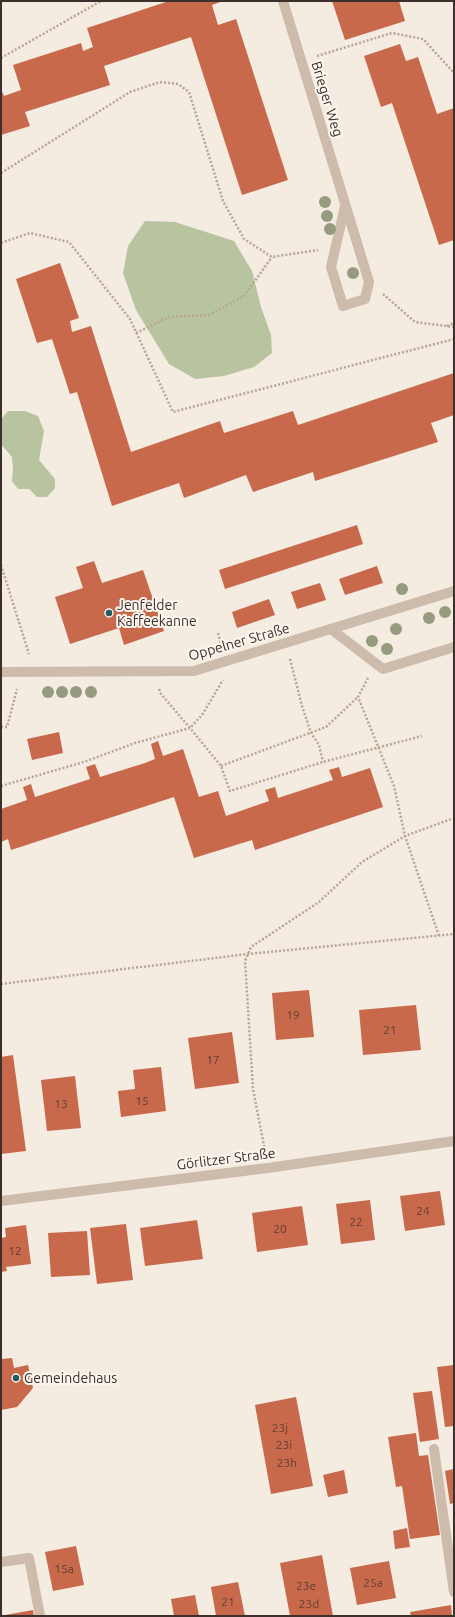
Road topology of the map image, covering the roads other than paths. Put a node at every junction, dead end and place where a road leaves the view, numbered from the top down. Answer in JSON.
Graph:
{"nodes":[{"id":1,"x":283,"y":1,"type":"edge"},
{"id":2,"x":345,"y":206,"type":"junction"},
{"id":3,"x":454,"y":592,"type":"edge"},
{"id":4,"x":331,"y":629,"type":"junction"},
{"id":5,"x":454,"y":647,"type":"edge"},
{"id":6,"x":1,"y":672,"type":"edge"},
{"id":7,"x":454,"y":1141,"type":"edge"},
{"id":8,"x":1,"y":1201,"type":"edge"},
{"id":9,"x":434,"y":1449,"type":"dead end"},
{"id":10,"x":1,"y":1562,"type":"edge"},
{"id":11,"x":454,"y":1592,"type":"edge"},
{"id":12,"x":40,"y":1616,"type":"edge"}],
"edges":[{"from":1,"to":2,"type":"street","name":"Brieger Weg"},
{"from":2,"to":2,"type":"street","name":"Brieger Weg"},
{"from":3,"to":4,"type":"street","name":"Oppelner Straße"},
{"from":4,"to":5,"type":"street"},
{"from":4,"to":6,"type":"street","name":"Oppelner Straße"},
{"from":7,"to":8,"type":"street","name":"Görlitzer Straße"},
{"from":9,"to":11,"type":"street"},
{"from":10,"to":12,"type":"street"}]}
